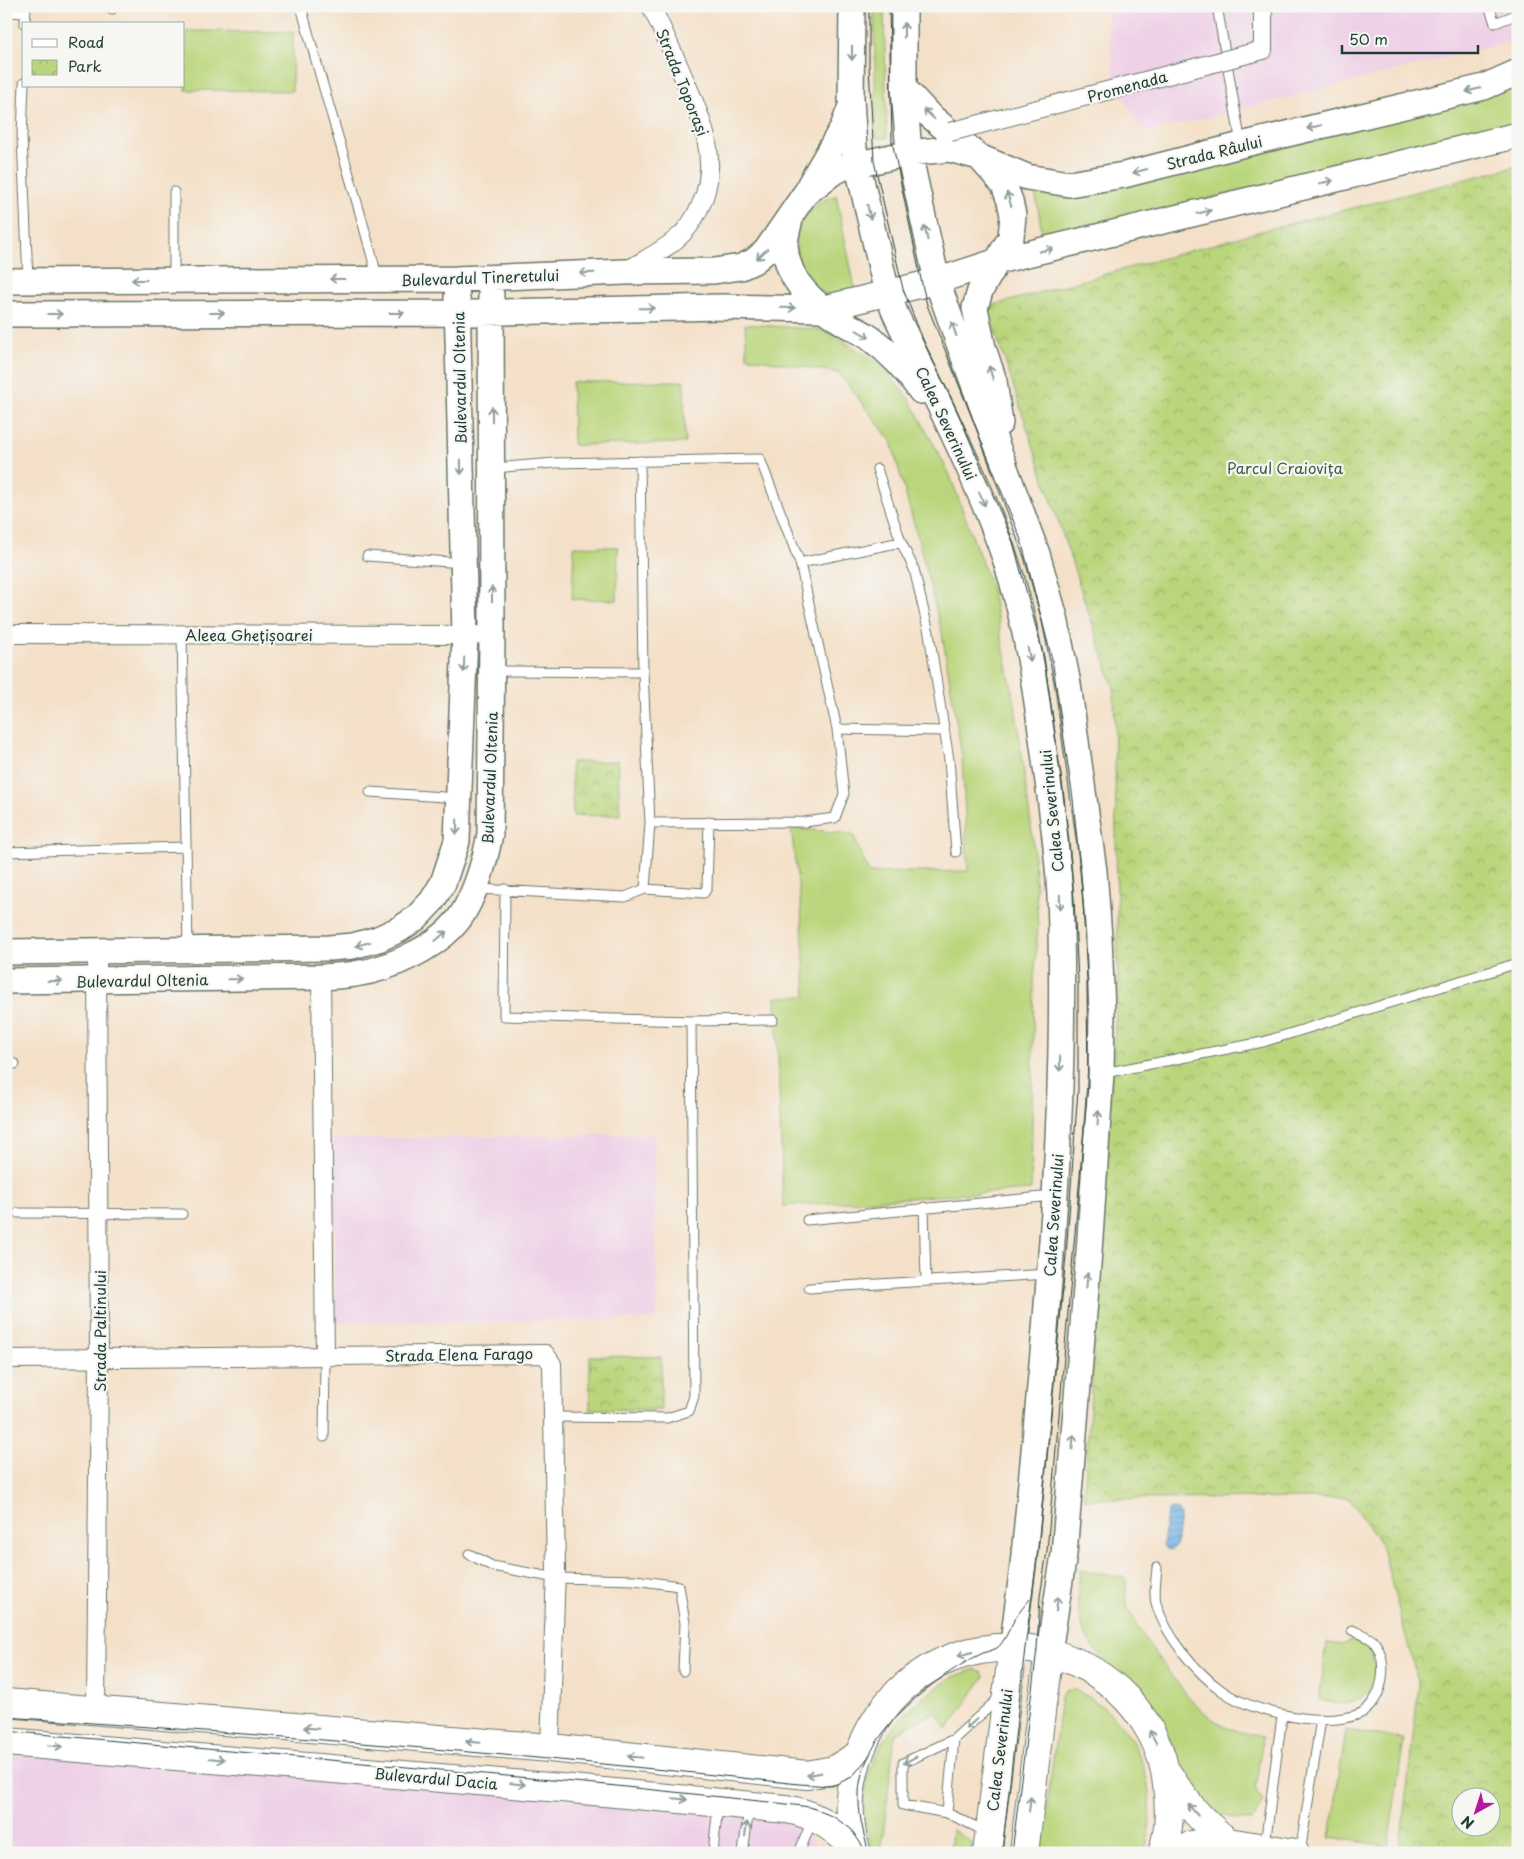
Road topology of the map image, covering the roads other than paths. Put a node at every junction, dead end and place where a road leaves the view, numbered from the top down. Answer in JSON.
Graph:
{"nodes":[{"id":1,"x":301,"y":6,"type":"edge"},
{"id":2,"x":651,"y":6,"type":"edge"},
{"id":3,"x":852,"y":6,"type":"edge"},
{"id":4,"x":904,"y":6,"type":"edge"},
{"id":5,"x":1216,"y":6,"type":"edge"},
{"id":6,"x":1263,"y":6,"type":"edge"},
{"id":7,"x":1489,"y":6,"type":"edge"},
{"id":8,"x":26,"y":9,"type":"edge"},
{"id":9,"x":6,"y":12,"type":"edge"},
{"id":10,"x":1518,"y":14,"type":"edge"},
{"id":11,"x":25,"y":22,"type":"edge"},
{"id":12,"x":1518,"y":72,"type":"edge"},
{"id":13,"x":24,"y":88,"type":"edge"},
{"id":14,"x":904,"y":88,"type":"junction"},
{"id":15,"x":851,"y":99,"type":"junction"},
{"id":16,"x":950,"y":132,"type":"junction"},
{"id":17,"x":1518,"y":135,"type":"edge"},
{"id":18,"x":1241,"y":145,"type":"junction"},
{"id":19,"x":909,"y":153,"type":"junction"},
{"id":20,"x":979,"y":157,"type":"junction"},
{"id":21,"x":858,"y":164,"type":"junction"},
{"id":22,"x":174,"y":192,"type":"dead end"},
{"id":23,"x":805,"y":194,"type":"junction"},
{"id":24,"x":791,"y":214,"type":"junction"},
{"id":25,"x":998,"y":261,"type":"junction"},
{"id":26,"x":624,"y":272,"type":"junction"},
{"id":27,"x":491,"y":277,"type":"junction"},
{"id":28,"x":378,"y":279,"type":"junction"},
{"id":29,"x":456,"y":279,"type":"junction"},
{"id":30,"x":174,"y":280,"type":"junction"},
{"id":31,"x":937,"y":280,"type":"junction"},
{"id":32,"x":17,"y":281,"type":"edge"},
{"id":33,"x":887,"y":292,"type":"junction"},
{"id":34,"x":821,"y":309,"type":"junction"},
{"id":35,"x":491,"y":312,"type":"junction"},
{"id":36,"x":458,"y":313,"type":"junction"},
{"id":37,"x":6,"y":314,"type":"edge"},
{"id":38,"x":947,"y":423,"type":"junction"},
{"id":39,"x":640,"y":460,"type":"junction"},
{"id":40,"x":492,"y":468,"type":"junction"},
{"id":41,"x":877,"y":468,"type":"dead end"},
{"id":42,"x":1008,"y":473,"type":"junction"},
{"id":43,"x":901,"y":542,"type":"junction"},
{"id":44,"x":368,"y":556,"type":"dead end"},
{"id":45,"x":463,"y":563,"type":"junction"},
{"id":46,"x":800,"y":563,"type":"junction"},
{"id":47,"x":6,"y":634,"type":"edge"},
{"id":48,"x":182,"y":634,"type":"junction"},
{"id":49,"x":465,"y":635,"type":"junction"},
{"id":50,"x":492,"y":635,"type":"junction"},
{"id":51,"x":492,"y":670,"type":"junction"},
{"id":52,"x":643,"y":672,"type":"junction"},
{"id":53,"x":837,"y":729,"type":"junction"},
{"id":54,"x":944,"y":731,"type":"junction"},
{"id":55,"x":370,"y":792,"type":"dead end"},
{"id":56,"x":458,"y":798,"type":"junction"},
{"id":57,"x":710,"y":822,"type":"junction"},
{"id":58,"x":650,"y":823,"type":"junction"},
{"id":59,"x":186,"y":847,"type":"junction"},
{"id":60,"x":6,"y":852,"type":"edge"},
{"id":61,"x":956,"y":852,"type":"dead end"},
{"id":62,"x":475,"y":889,"type":"junction"},
{"id":63,"x":505,"y":889,"type":"junction"},
{"id":64,"x":645,"y":889,"type":"junction"},
{"id":65,"x":400,"y":929,"type":"junction"},
{"id":66,"x":188,"y":950,"type":"junction"},
{"id":67,"x":6,"y":952,"type":"edge"},
{"id":68,"x":98,"y":952,"type":"junction"},
{"id":69,"x":413,"y":955,"type":"junction"},
{"id":70,"x":1518,"y":964,"type":"edge"},
{"id":71,"x":321,"y":978,"type":"junction"},
{"id":72,"x":98,"y":980,"type":"junction"},
{"id":73,"x":6,"y":981,"type":"edge"},
{"id":74,"x":773,"y":1020,"type":"dead end"},
{"id":75,"x":691,"y":1021,"type":"junction"},
{"id":76,"x":1101,"y":1073,"type":"junction"},
{"id":77,"x":1055,"y":1196,"type":"junction"},
{"id":78,"x":924,"y":1207,"type":"junction"},
{"id":79,"x":18,"y":1213,"type":"dead end"},
{"id":80,"x":98,"y":1213,"type":"junction"},
{"id":81,"x":182,"y":1214,"type":"dead end"},
{"id":82,"x":807,"y":1220,"type":"dead end"},
{"id":83,"x":1049,"y":1274,"type":"junction"},
{"id":84,"x":926,"y":1281,"type":"junction"},
{"id":85,"x":809,"y":1288,"type":"dead end"},
{"id":86,"x":325,"y":1356,"type":"junction"},
{"id":87,"x":6,"y":1358,"type":"edge"},
{"id":88,"x":99,"y":1358,"type":"junction"},
{"id":89,"x":553,"y":1417,"type":"junction"},
{"id":90,"x":324,"y":1437,"type":"dead end"},
{"id":91,"x":469,"y":1554,"type":"dead end"},
{"id":92,"x":1157,"y":1568,"type":"dead end"},
{"id":93,"x":556,"y":1578,"type":"junction"},
{"id":94,"x":1352,"y":1630,"type":"dead end"},
{"id":95,"x":1013,"y":1647,"type":"junction"},
{"id":96,"x":1049,"y":1652,"type":"junction"},
{"id":97,"x":683,"y":1671,"type":"dead end"},
{"id":98,"x":1007,"y":1691,"type":"junction"},
{"id":99,"x":6,"y":1703,"type":"edge"},
{"id":100,"x":96,"y":1710,"type":"junction"},
{"id":101,"x":1282,"y":1716,"type":"junction"},
{"id":102,"x":1321,"y":1719,"type":"junction"},
{"id":103,"x":954,"y":1739,"type":"junction"},
{"id":104,"x":6,"y":1742,"type":"edge"},
{"id":105,"x":550,"y":1748,"type":"junction"},
{"id":106,"x":858,"y":1755,"type":"junction"},
{"id":107,"x":1166,"y":1771,"type":"junction"},
{"id":108,"x":718,"y":1802,"type":"junction"},
{"id":109,"x":749,"y":1806,"type":"junction"},
{"id":110,"x":948,"y":1813,"type":"junction"},
{"id":111,"x":813,"y":1816,"type":"junction"},
{"id":112,"x":1228,"y":1842,"type":"junction"},
{"id":113,"x":988,"y":1843,"type":"edge"},
{"id":114,"x":1264,"y":1848,"type":"junction"},
{"id":115,"x":856,"y":1850,"type":"edge"},
{"id":116,"x":713,"y":1853,"type":"edge"},
{"id":117,"x":743,"y":1853,"type":"edge"},
{"id":118,"x":803,"y":1853,"type":"edge"},
{"id":119,"x":1024,"y":1853,"type":"edge"},
{"id":120,"x":1162,"y":1853,"type":"edge"},
{"id":121,"x":1178,"y":1853,"type":"edge"},
{"id":122,"x":1295,"y":1853,"type":"edge"},
{"id":123,"x":1300,"y":1853,"type":"edge"}],
"edges":[{"from":1,"to":28,"type":"lane"},
{"from":2,"to":26,"type":"street","name":"Strada Toporași"},
{"from":3,"to":15,"type":"main road","name":"Calea Severinului","one_way":true},
{"from":14,"to":4,"type":"main road","one_way":true},
{"from":5,"to":18,"type":"lane"},
{"from":6,"to":16,"type":"street","name":"Promenada","bridge":true},
{"from":7,"to":10,"type":"lane"},
{"from":8,"to":9,"type":"lane"},
{"from":8,"to":11,"type":"lane"},
{"from":12,"to":18,"type":"main road","name":"Strada Râului","one_way":true},
{"from":13,"to":32,"type":"lane"},
{"from":16,"to":14,"type":"main road","one_way":true},
{"from":14,"to":19,"type":"main road"},
{"from":15,"to":21,"type":"main road","name":"Calea Severinului"},
{"from":15,"to":23,"type":"main road"},
{"from":16,"to":20,"type":"main road"},
{"from":25,"to":17,"type":"main road","one_way":true},
{"from":18,"to":20,"type":"main road","name":"Strada Râului","one_way":true},
{"from":19,"to":20,"type":"main road","name":"Strada Râului"},
{"from":19,"to":21,"type":"main road","name":"Bulevardul Tineretului"},
{"from":31,"to":19,"type":"main road","one_way":true},
{"from":25,"to":20,"type":"main road","one_way":true},
{"from":21,"to":23,"type":"main road","name":"Bulevardul Tineretului"},
{"from":21,"to":33,"type":"main road","name":"Calea Severinului","one_way":true},
{"from":22,"to":30,"type":"lane"},
{"from":23,"to":24,"type":"main road","name":"Bulevardul Tineretului"},
{"from":24,"to":26,"type":"main road","name":"Bulevardul Tineretului","one_way":true},
{"from":24,"to":34,"type":"main road"},
{"from":25,"to":31,"type":"main road"},
{"from":42,"to":25,"type":"main road","one_way":true},
{"from":26,"to":27,"type":"main road","name":"Bulevardul Tineretului","one_way":true},
{"from":27,"to":29,"type":"main road","name":"Bulevardul Tineretului"},
{"from":27,"to":35,"type":"main road","name":"Bulevardul Oltenia"},
{"from":28,"to":29,"type":"main road","name":"Bulevardul Tineretului"},
{"from":28,"to":30,"type":"main road","name":"Bulevardul Tineretului","one_way":true},
{"from":29,"to":36,"type":"main road","name":"Bulevardul Oltenia"},
{"from":30,"to":32,"type":"main road","name":"Bulevardul Tineretului","one_way":true},
{"from":31,"to":33,"type":"main road"},
{"from":42,"to":31,"type":"main road","one_way":true},
{"from":33,"to":34,"type":"main road"},
{"from":33,"to":38,"type":"main road","name":"Calea Severinului"},
{"from":35,"to":34,"type":"main road","one_way":true},
{"from":34,"to":38,"type":"main road","one_way":true},
{"from":35,"to":36,"type":"main road"},
{"from":40,"to":35,"type":"main road","name":"Bulevardul Oltenia","one_way":true},
{"from":37,"to":36,"type":"main road","one_way":true},
{"from":36,"to":45,"type":"main road","name":"Bulevardul Oltenia","one_way":true},
{"from":38,"to":77,"type":"main road","name":"Calea Severinului","one_way":true},
{"from":39,"to":40,"type":"lane"},
{"from":39,"to":46,"type":"lane"},
{"from":39,"to":52,"type":"lane"},
{"from":50,"to":40,"type":"main road","name":"Bulevardul Oltenia","one_way":true},
{"from":41,"to":43,"type":"lane"},
{"from":42,"to":76,"type":"main road"},
{"from":43,"to":46,"type":"lane"},
{"from":43,"to":54,"type":"lane"},
{"from":44,"to":45,"type":"lane"},
{"from":45,"to":49,"type":"main road","name":"Bulevardul Oltenia"},
{"from":46,"to":53,"type":"lane"},
{"from":47,"to":48,"type":"street","name":"Aleea Ghețișoarei"},
{"from":48,"to":49,"type":"street","name":"Aleea Ghețișoarei"},
{"from":48,"to":59,"type":"lane"},
{"from":49,"to":50,"type":"street","name":"Aleea Ghețișoarei"},
{"from":49,"to":56,"type":"main road","name":"Bulevardul Oltenia","one_way":true},
{"from":50,"to":51,"type":"main road","name":"Bulevardul Oltenia"},
{"from":51,"to":52,"type":"lane"},
{"from":51,"to":62,"type":"main road","name":"Bulevardul Oltenia"},
{"from":52,"to":58,"type":"lane"},
{"from":53,"to":54,"type":"lane"},
{"from":53,"to":57,"type":"lane"},
{"from":54,"to":61,"type":"lane"},
{"from":55,"to":56,"type":"lane"},
{"from":56,"to":65,"type":"main road","name":"Bulevardul Oltenia","one_way":true},
{"from":57,"to":58,"type":"lane"},
{"from":57,"to":64,"type":"lane"},
{"from":58,"to":64,"type":"lane"},
{"from":59,"to":60,"type":"lane"},
{"from":59,"to":66,"type":"lane"},
{"from":62,"to":63,"type":"lane"},
{"from":69,"to":62,"type":"main road","name":"Bulevardul Oltenia","one_way":true},
{"from":63,"to":64,"type":"lane"},
{"from":63,"to":75,"type":"lane"},
{"from":65,"to":66,"type":"main road","name":"Bulevardul Oltenia","one_way":true},
{"from":65,"to":69,"type":"main road"},
{"from":66,"to":68,"type":"main road","name":"Bulevardul Oltenia"},
{"from":67,"to":68,"type":"main road","name":"Bulevardul Oltenia"},
{"from":68,"to":72,"type":"street","name":"Strada Paltinului"},
{"from":69,"to":71,"type":"main road","name":"Bulevardul Oltenia"},
{"from":70,"to":76,"type":"lane"},
{"from":72,"to":71,"type":"main road","name":"Bulevardul Oltenia","one_way":true},
{"from":71,"to":86,"type":"street"},
{"from":73,"to":72,"type":"main road","name":"Bulevardul Oltenia","one_way":true},
{"from":72,"to":80,"type":"street","name":"Strada Paltinului"},
{"from":74,"to":75,"type":"lane"},
{"from":75,"to":89,"type":"lane"},
{"from":96,"to":76,"type":"main road","one_way":true},
{"from":77,"to":78,"type":"lane"},
{"from":77,"to":83,"type":"main road","name":"Calea Severinului"},
{"from":78,"to":82,"type":"lane"},
{"from":78,"to":84,"type":"lane"},
{"from":79,"to":80,"type":"lane"},
{"from":80,"to":81,"type":"lane"},
{"from":80,"to":88,"type":"street","name":"Strada Paltinului"},
{"from":83,"to":84,"type":"lane"},
{"from":83,"to":95,"type":"main road","name":"Calea Severinului"},
{"from":84,"to":85,"type":"lane"},
{"from":86,"to":88,"type":"street","name":"Strada Elena Farago"},
{"from":86,"to":89,"type":"street","name":"Strada Elena Farago"},
{"from":86,"to":90,"type":"lane"},
{"from":87,"to":88,"type":"street","name":"Strada Elena Farago"},
{"from":88,"to":100,"type":"street","name":"Strada Paltinului"},
{"from":89,"to":93,"type":"street","name":"Strada Elena Farago"},
{"from":91,"to":93,"type":"lane"},
{"from":92,"to":101,"type":"lane"},
{"from":93,"to":97,"type":"lane"},
{"from":93,"to":105,"type":"street","name":"Strada Elena Farago"},
{"from":94,"to":102,"type":"lane"},
{"from":95,"to":96,"type":"main road"},
{"from":95,"to":98,"type":"main road","name":"Calea Severinului"},
{"from":95,"to":106,"type":"main road","name":"Bulevardul Dacia","one_way":true},
{"from":107,"to":96,"type":"main road","one_way":true},
{"from":119,"to":96,"type":"main road","one_way":true},
{"from":98,"to":103,"type":"lane","one_way":true},
{"from":98,"to":113,"type":"main road","name":"Calea Severinului"},
{"from":99,"to":100,"type":"main road"},
{"from":105,"to":100,"type":"main road","one_way":true},
{"from":101,"to":102,"type":"lane"},
{"from":101,"to":114,"type":"lane"},
{"from":102,"to":123,"type":"lane"},
{"from":103,"to":110,"type":"lane"},
{"from":103,"to":110,"type":"lane","one_way":true},
{"from":104,"to":108,"type":"main road","name":"Bulevardul Dacia","one_way":true},
{"from":106,"to":105,"type":"main road","one_way":true},
{"from":106,"to":115,"type":"main road","name":"Bulevardul Dacia"},
{"from":112,"to":107,"type":"main road","one_way":true},
{"from":107,"to":120,"type":"main road"},
{"from":108,"to":109,"type":"main road","name":"Bulevardul Dacia"},
{"from":108,"to":116,"type":"lane"},
{"from":109,"to":111,"type":"main road","name":"Bulevardul Dacia"},
{"from":117,"to":109,"type":"lane","one_way":true},
{"from":110,"to":113,"type":"lane"},
{"from":111,"to":115,"type":"main road","name":"Bulevardul Dacia"},
{"from":111,"to":118,"type":"lane"},
{"from":112,"to":114,"type":"main road"},
{"from":112,"to":121,"type":"main road"},
{"from":114,"to":122,"type":"main road"}]}
